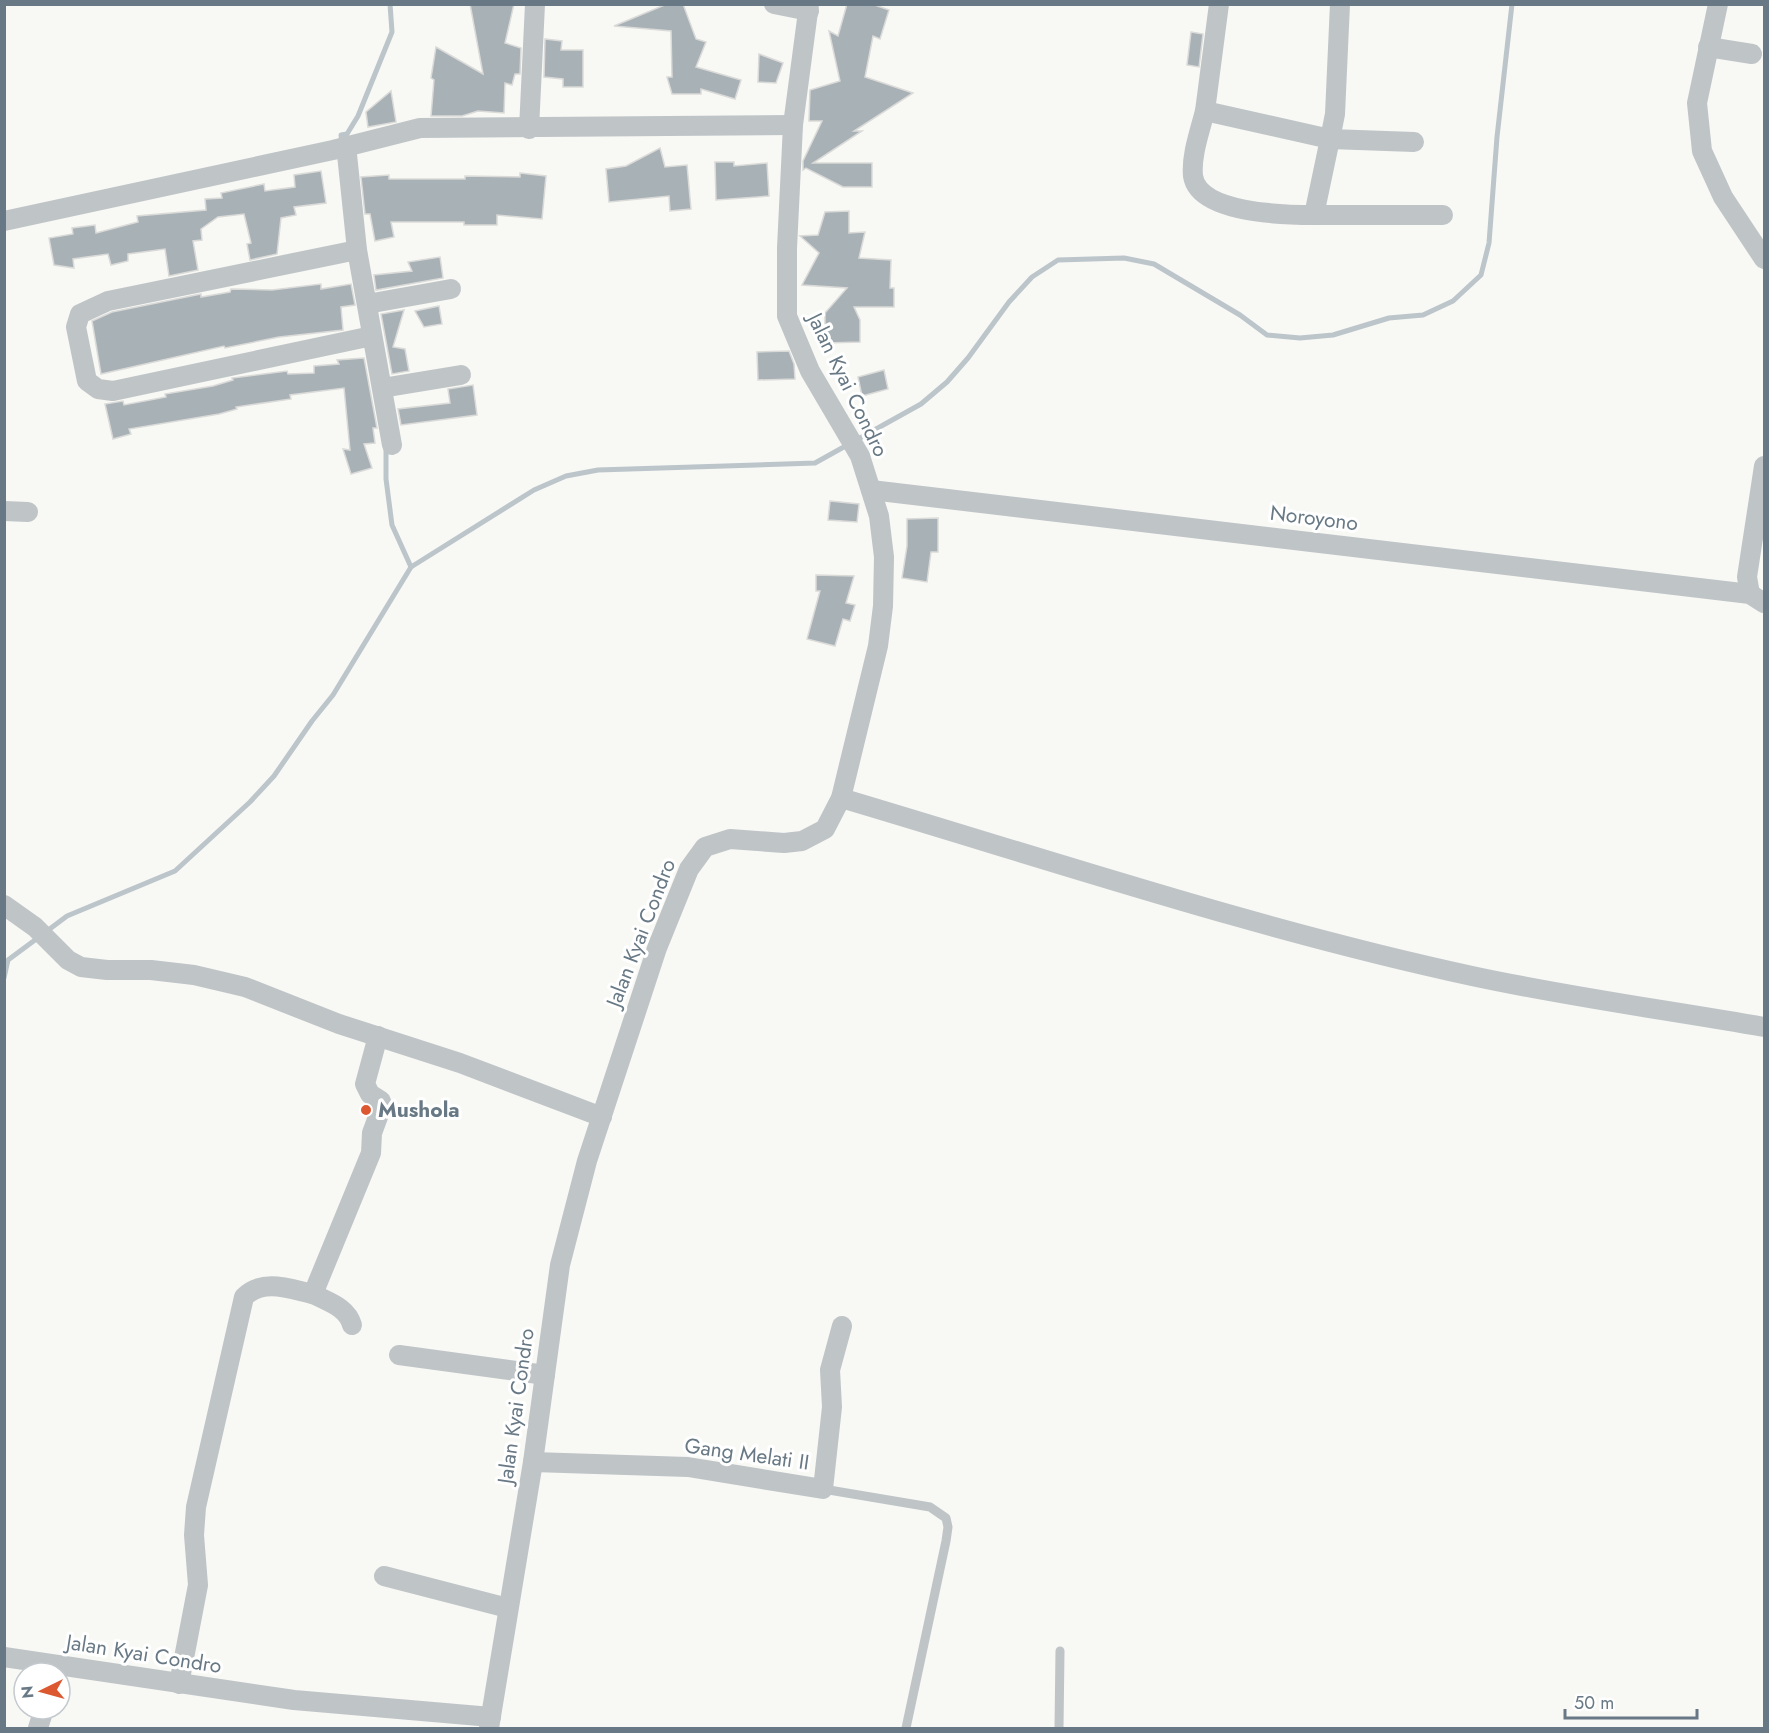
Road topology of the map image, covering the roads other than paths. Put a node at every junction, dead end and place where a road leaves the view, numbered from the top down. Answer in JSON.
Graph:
{"nodes":[{"id":1,"x":535,"y":4,"type":"edge"},
{"id":2,"x":774,"y":4,"type":"edge"},
{"id":3,"x":1219,"y":4,"type":"edge"},
{"id":4,"x":1340,"y":4,"type":"edge"},
{"id":5,"x":1718,"y":4,"type":"edge"},
{"id":6,"x":809,"y":8,"type":"edge"},
{"id":7,"x":1708,"y":47,"type":"junction"},
{"id":8,"x":1752,"y":54,"type":"dead end"},
{"id":9,"x":1205,"y":111,"type":"junction"},
{"id":10,"x":793,"y":125,"type":"junction"},
{"id":11,"x":529,"y":129,"type":"junction"},
{"id":12,"x":1330,"y":139,"type":"junction"},
{"id":13,"x":1414,"y":142,"type":"dead end"},
{"id":14,"x":341,"y":147,"type":"junction"},
{"id":15,"x":1314,"y":215,"type":"junction"},
{"id":16,"x":1443,"y":215,"type":"dead end"},
{"id":17,"x":4,"y":221,"type":"edge"},
{"id":18,"x":349,"y":251,"type":"junction"},
{"id":19,"x":1764,"y":259,"type":"edge"},
{"id":20,"x":452,"y":289,"type":"dead end"},
{"id":21,"x":367,"y":304,"type":"junction"},
{"id":22,"x":367,"y":336,"type":"junction"},
{"id":23,"x":461,"y":375,"type":"dead end"},
{"id":24,"x":382,"y":388,"type":"junction"},
{"id":25,"x":393,"y":445,"type":"dead end"},
{"id":26,"x":1764,"y":466,"type":"edge"},
{"id":27,"x":871,"y":490,"type":"junction"},
{"id":28,"x":4,"y":511,"type":"edge"},
{"id":29,"x":28,"y":512,"type":"dead end"},
{"id":30,"x":1757,"y":599,"type":"edge"},
{"id":31,"x":841,"y":798,"type":"junction"},
{"id":32,"x":4,"y":904,"type":"edge"},
{"id":33,"x":1764,"y":1027,"type":"edge"},
{"id":34,"x":378,"y":1036,"type":"junction"},
{"id":35,"x":602,"y":1117,"type":"junction"},
{"id":36,"x":313,"y":1294,"type":"junction"},
{"id":37,"x":352,"y":1325,"type":"dead end"},
{"id":38,"x":842,"y":1326,"type":"dead end"},
{"id":39,"x":399,"y":1355,"type":"dead end"},
{"id":40,"x":545,"y":1375,"type":"junction"},
{"id":41,"x":533,"y":1462,"type":"junction"},
{"id":42,"x":824,"y":1489,"type":"junction"},
{"id":43,"x":384,"y":1576,"type":"dead end"},
{"id":44,"x":508,"y":1608,"type":"junction"},
{"id":45,"x":1060,"y":1651,"type":"dead end"},
{"id":46,"x":4,"y":1657,"type":"edge"},
{"id":47,"x":22,"y":1661,"type":"edge"},
{"id":48,"x":72,"y":1671,"type":"edge"},
{"id":49,"x":179,"y":1684,"type":"junction"},
{"id":50,"x":490,"y":1723,"type":"edge"},
{"id":51,"x":906,"y":1728,"type":"edge"},
{"id":52,"x":1059,"y":1728,"type":"edge"}],
"edges":[{"from":1,"to":11,"type":"street"},
{"from":2,"to":6,"type":"street"},
{"from":3,"to":9,"type":"street"},
{"from":4,"to":12,"type":"street"},
{"from":5,"to":7,"type":"street"},
{"from":6,"to":10,"type":"street","name":"Jalan Kyai Condro"},
{"from":7,"to":8,"type":"street"},
{"from":7,"to":19,"type":"street"},
{"from":9,"to":12,"type":"street"},
{"from":9,"to":15,"type":"street"},
{"from":10,"to":11,"type":"street"},
{"from":10,"to":27,"type":"street","name":"Jalan Kyai Condro"},
{"from":11,"to":14,"type":"street"},
{"from":12,"to":13,"type":"street"},
{"from":12,"to":15,"type":"street"},
{"from":14,"to":17,"type":"street"},
{"from":14,"to":18,"type":"street"},
{"from":15,"to":16,"type":"street"},
{"from":18,"to":21,"type":"street"},
{"from":18,"to":22,"type":"street"},
{"from":20,"to":21,"type":"street"},
{"from":21,"to":22,"type":"street"},
{"from":22,"to":24,"type":"street"},
{"from":23,"to":24,"type":"street"},
{"from":24,"to":25,"type":"street"},
{"from":26,"to":30,"type":"street"},
{"from":27,"to":30,"type":"street","name":"Noroyono"},
{"from":27,"to":31,"type":"street","name":"Jalan Kyai Condro"},
{"from":28,"to":29,"type":"street"},
{"from":31,"to":33,"type":"street"},
{"from":31,"to":35,"type":"street","name":"Jalan Kyai Condro"},
{"from":32,"to":34,"type":"street"},
{"from":34,"to":35,"type":"street"},
{"from":34,"to":36,"type":"street"},
{"from":35,"to":40,"type":"street","name":"Jalan Kyai Condro"},
{"from":36,"to":37,"type":"street"},
{"from":36,"to":49,"type":"street"},
{"from":38,"to":42,"type":"street","name":"Gang Melati II"},
{"from":39,"to":40,"type":"street"},
{"from":40,"to":41,"type":"street","name":"Jalan Kyai Condro"},
{"from":41,"to":42,"type":"street","name":"Gang Melati II"},
{"from":41,"to":44,"type":"street","name":"Jalan Kyai Condro"},
{"from":42,"to":51,"type":"lane"},
{"from":43,"to":44,"type":"street"},
{"from":44,"to":50,"type":"street","name":"Jalan Kyai Condro"},
{"from":45,"to":52,"type":"lane"},
{"from":46,"to":47,"type":"street","name":"Jalan Kyai Condro"},
{"from":48,"to":49,"type":"street","name":"Jalan Kyai Condro"},
{"from":49,"to":50,"type":"street","name":"Jalan Kyai Condro"}]}
